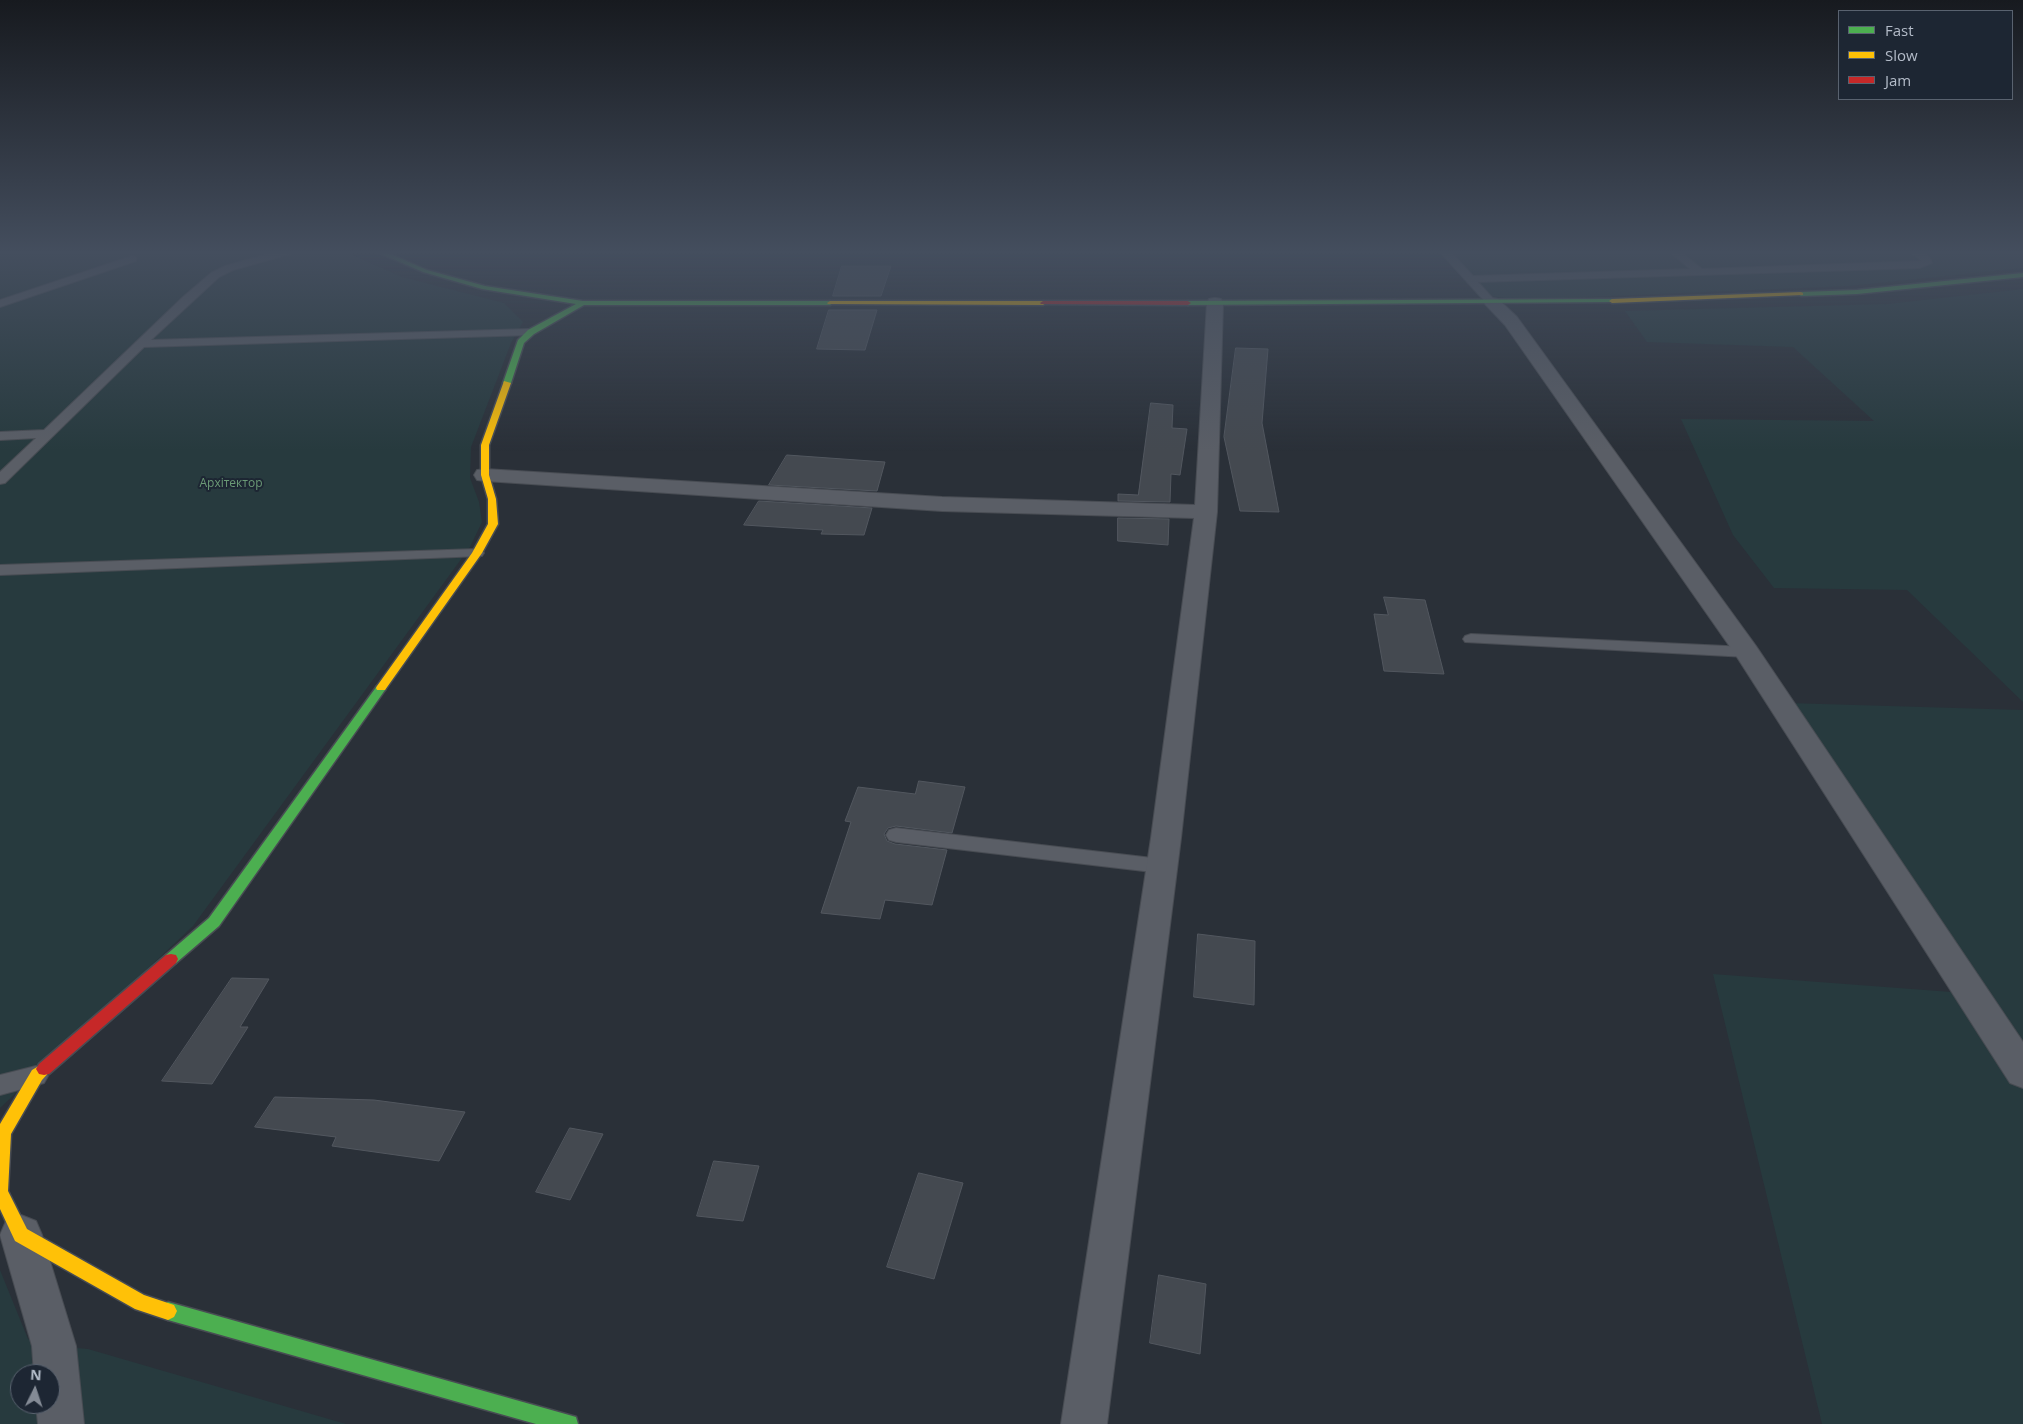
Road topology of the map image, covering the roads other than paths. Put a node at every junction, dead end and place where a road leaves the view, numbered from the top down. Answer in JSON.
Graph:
{"nodes":[{"id":1,"x":168,"y":318,"type":"edge"},
{"id":2,"x":555,"y":318,"type":"edge"},
{"id":3,"x":1214,"y":318,"type":"edge"},
{"id":4,"x":1508,"y":318,"type":"edge"},
{"id":5,"x":530,"y":332,"type":"junction"},
{"id":6,"x":141,"y":344,"type":"junction"},
{"id":7,"x":47,"y":434,"type":"junction"},
{"id":8,"x":0,"y":436,"type":"edge"},
{"id":9,"x":485,"y":475,"type":"junction"},
{"id":10,"x":0,"y":480,"type":"edge"},
{"id":11,"x":1206,"y":512,"type":"junction"},
{"id":12,"x":477,"y":553,"type":"junction"},
{"id":13,"x":0,"y":570,"type":"edge"},
{"id":14,"x":1471,"y":639,"type":"dead end"},
{"id":15,"x":1747,"y":652,"type":"junction"},
{"id":16,"x":896,"y":835,"type":"dead end"},
{"id":17,"x":1161,"y":866,"type":"junction"},
{"id":18,"x":2023,"y":1072,"type":"edge"},
{"id":19,"x":37,"y":1075,"type":"junction"},
{"id":20,"x":0,"y":1085,"type":"edge"},
{"id":21,"x":21,"y":1235,"type":"junction"},
{"id":22,"x":61,"y":1424,"type":"edge"},
{"id":23,"x":569,"y":1424,"type":"edge"},
{"id":24,"x":1084,"y":1424,"type":"edge"}],
"edges":[{"from":1,"to":6,"type":"lane"},
{"from":2,"to":5,"type":"main road"},
{"from":3,"to":11,"type":"street"},
{"from":4,"to":15,"type":"street"},
{"from":5,"to":6,"type":"lane"},
{"from":5,"to":9,"type":"main road"},
{"from":6,"to":7,"type":"lane"},
{"from":7,"to":8,"type":"lane"},
{"from":7,"to":10,"type":"lane"},
{"from":9,"to":11,"type":"street"},
{"from":9,"to":12,"type":"main road"},
{"from":11,"to":17,"type":"street"},
{"from":12,"to":13,"type":"lane"},
{"from":12,"to":19,"type":"main road"},
{"from":14,"to":15,"type":"lane"},
{"from":15,"to":18,"type":"street"},
{"from":16,"to":17,"type":"lane"},
{"from":17,"to":24,"type":"street"},
{"from":19,"to":20,"type":"lane"},
{"from":19,"to":21,"type":"main road"},
{"from":21,"to":22,"type":"street"},
{"from":21,"to":23,"type":"main road"}]}
